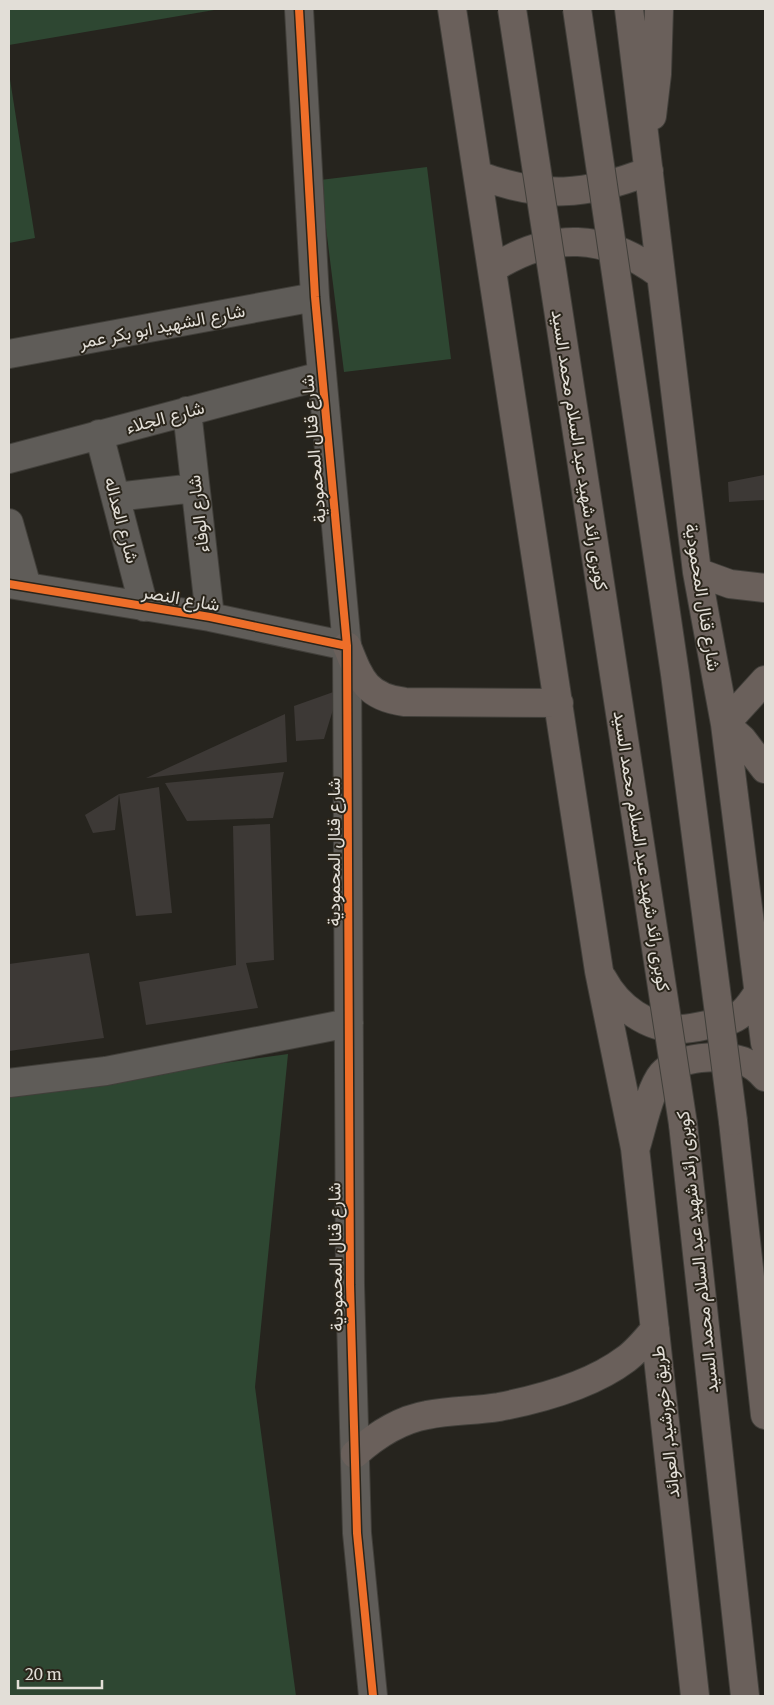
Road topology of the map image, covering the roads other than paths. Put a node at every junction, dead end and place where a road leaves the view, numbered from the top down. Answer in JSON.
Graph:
{"nodes":[{"id":1,"x":299,"y":9,"type":"edge"},
{"id":2,"x":452,"y":9,"type":"edge"},
{"id":3,"x":512,"y":9,"type":"edge"},
{"id":4,"x":577,"y":9,"type":"edge"},
{"id":5,"x":629,"y":9,"type":"edge"},
{"id":6,"x":659,"y":9,"type":"edge"},
{"id":7,"x":648,"y":160,"type":"junction"},
{"id":8,"x":478,"y":175,"type":"junction"},
{"id":9,"x":492,"y":269,"type":"junction"},
{"id":10,"x":661,"y":275,"type":"junction"},
{"id":11,"x":315,"y":298,"type":"junction"},
{"id":12,"x":9,"y":354,"type":"edge"},
{"id":13,"x":321,"y":376,"type":"junction"},
{"id":14,"x":187,"y":411,"type":"junction"},
{"id":15,"x":99,"y":434,"type":"junction"},
{"id":16,"x":9,"y":459,"type":"edge"},
{"id":17,"x":195,"y":488,"type":"junction"},
{"id":18,"x":116,"y":497,"type":"junction"},
{"id":19,"x":9,"y":523,"type":"edge"},
{"id":20,"x":697,"y":572,"type":"junction"},
{"id":21,"x":18,"y":585,"type":"edge"},
{"id":22,"x":765,"y":588,"type":"edge"},
{"id":23,"x":144,"y":607,"type":"junction"},
{"id":24,"x":210,"y":618,"type":"junction"},
{"id":25,"x":347,"y":646,"type":"junction"},
{"id":26,"x":765,"y":680,"type":"edge"},
{"id":27,"x":559,"y":703,"type":"junction"},
{"id":28,"x":724,"y":724,"type":"junction"},
{"id":29,"x":765,"y":769,"type":"edge"},
{"id":30,"x":599,"y":971,"type":"junction"},
{"id":31,"x":759,"y":991,"type":"junction"},
{"id":32,"x":349,"y":1023,"type":"junction"},
{"id":33,"x":765,"y":1044,"type":"edge"},
{"id":34,"x":765,"y":1076,"type":"edge"},
{"id":35,"x":9,"y":1083,"type":"edge"},
{"id":36,"x":635,"y":1148,"type":"junction"},
{"id":37,"x":655,"y":1329,"type":"junction"},
{"id":38,"x":765,"y":1415,"type":"edge"},
{"id":39,"x":355,"y":1454,"type":"junction"},
{"id":40,"x":373,"y":1696,"type":"edge"},
{"id":41,"x":695,"y":1696,"type":"edge"},
{"id":42,"x":745,"y":1696,"type":"edge"}],
"edges":[{"from":1,"to":11,"type":"street","name":"شارع قنال المحمودية"},
{"from":2,"to":8,"type":"main road"},
{"from":3,"to":42,"type":"main road","name":"كوبرى رائد شهيد عبد السلام محمد السيد","bridge":true},
{"from":4,"to":38,"type":"main road","bridge":true},
{"from":5,"to":7,"type":"main road","name":"شارع قنال المحمودية"},
{"from":6,"to":7,"type":"main road","name":"شارع قنال المحمودية"},
{"from":7,"to":8,"type":"main road"},
{"from":7,"to":10,"type":"main road","name":"شارع قنال المحمودية"},
{"from":8,"to":9,"type":"main road"},
{"from":9,"to":10,"type":"main road"},
{"from":9,"to":27,"type":"main road"},
{"from":10,"to":20,"type":"main road","name":"شارع قنال المحمودية"},
{"from":11,"to":12,"type":"street","name":"شارع الشهيد ابو بكر عمر"},
{"from":11,"to":13,"type":"street","name":"شارع قنال المحمودية"},
{"from":13,"to":14,"type":"street","name":"شارع الجلاء"},
{"from":13,"to":25,"type":"street","name":"شارع قنال المحمودية"},
{"from":14,"to":15,"type":"street","name":"شارع الجلاء"},
{"from":14,"to":17,"type":"street","name":"شارع الوفاء"},
{"from":15,"to":16,"type":"street","name":"شارع الجلاء"},
{"from":15,"to":18,"type":"street","name":"شارع العداله"},
{"from":17,"to":18,"type":"street"},
{"from":17,"to":24,"type":"street","name":"شارع الوفاء"},
{"from":18,"to":23,"type":"street","name":"شارع العداله"},
{"from":19,"to":21,"type":"street"},
{"from":20,"to":22,"type":"main road"},
{"from":20,"to":28,"type":"main road","name":"شارع قنال المحمودية"},
{"from":21,"to":23,"type":"street","name":"شارع النصر"},
{"from":23,"to":24,"type":"street","name":"شارع النصر"},
{"from":24,"to":25,"type":"street","name":"شارع النصر"},
{"from":25,"to":27,"type":"main road"},
{"from":25,"to":32,"type":"street","name":"شارع قنال المحمودية"},
{"from":26,"to":28,"type":"main road"},
{"from":27,"to":30,"type":"main road"},
{"from":28,"to":29,"type":"main road"},
{"from":28,"to":31,"type":"main road","name":"شارع قنال المحمودية"},
{"from":30,"to":31,"type":"main road"},
{"from":30,"to":36,"type":"main road"},
{"from":31,"to":33,"type":"main road","name":"شارع قنال المحمودية"},
{"from":32,"to":35,"type":"street"},
{"from":32,"to":39,"type":"street","name":"شارع قنال المحمودية"},
{"from":34,"to":36,"type":"main road"},
{"from":36,"to":37,"type":"main road","name":"طريق خورشيد, العوائد"},
{"from":37,"to":39,"type":"main road"},
{"from":37,"to":41,"type":"main road","name":"طريق خورشيد, العوائد"},
{"from":39,"to":40,"type":"street","name":"شارع قنال المحمودية"}]}
